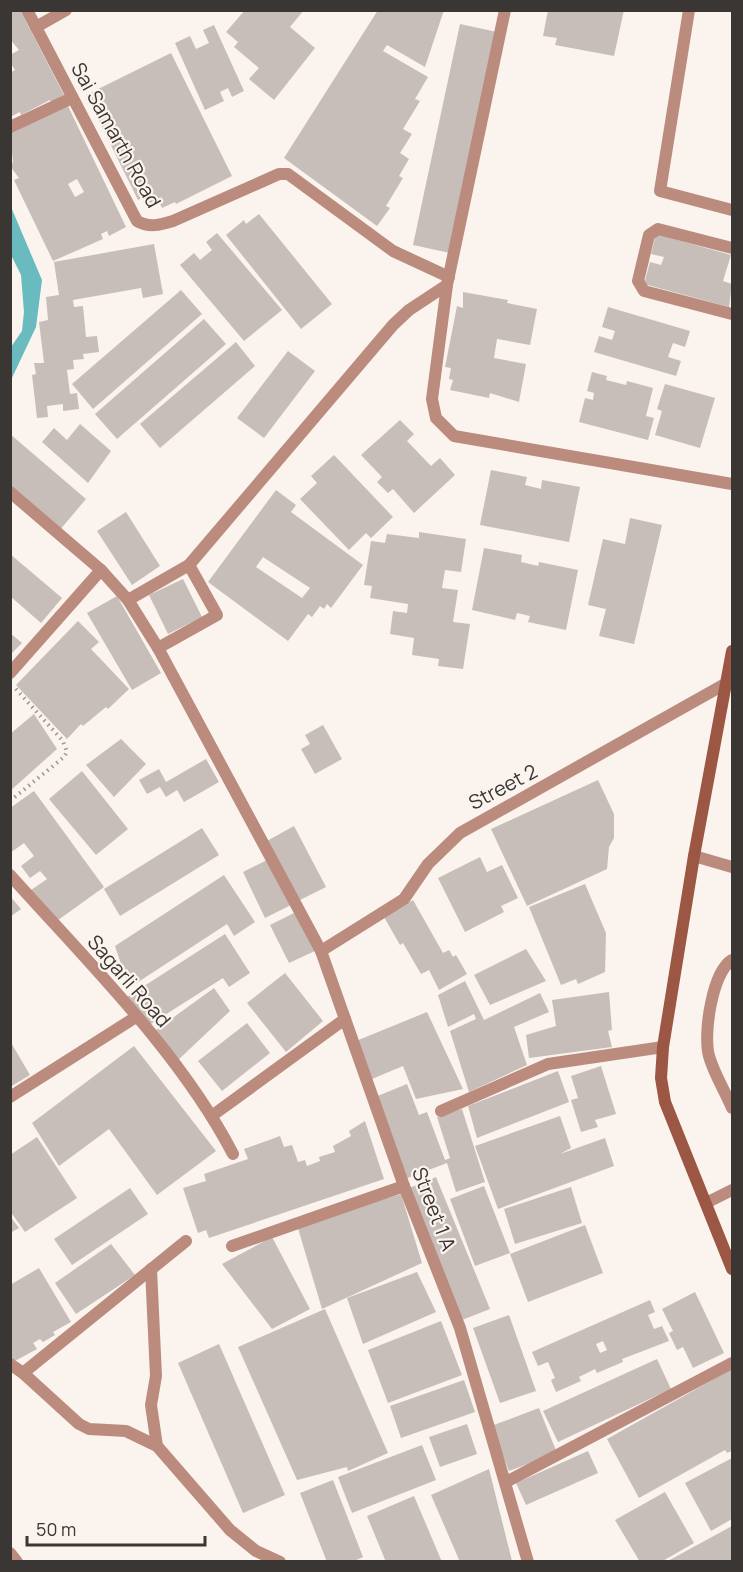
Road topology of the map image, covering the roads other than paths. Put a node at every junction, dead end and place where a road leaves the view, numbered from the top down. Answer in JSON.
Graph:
{"nodes":[{"id":1,"x":27,"y":10,"type":"edge"},
{"id":2,"x":66,"y":10,"type":"edge"},
{"id":3,"x":506,"y":10,"type":"edge"},
{"id":4,"x":689,"y":10,"type":"edge"},
{"id":5,"x":36,"y":27,"type":"junction"},
{"id":6,"x":72,"y":98,"type":"junction"},
{"id":7,"x":10,"y":127,"type":"edge"},
{"id":8,"x":732,"y":210,"type":"edge"},
{"id":9,"x":732,"y":248,"type":"edge"},
{"id":10,"x":448,"y":281,"type":"junction"},
{"id":11,"x":732,"y":314,"type":"edge"},
{"id":12,"x":732,"y":484,"type":"edge"},
{"id":13,"x":10,"y":492,"type":"edge"},
{"id":14,"x":189,"y":565,"type":"junction"},
{"id":15,"x":101,"y":570,"type":"junction"},
{"id":16,"x":128,"y":600,"type":"junction"},
{"id":17,"x":158,"y":648,"type":"junction"},
{"id":18,"x":732,"y":651,"type":"edge"},
{"id":19,"x":10,"y":673,"type":"edge"},
{"id":20,"x":725,"y":684,"type":"junction"},
{"id":21,"x":694,"y":856,"type":"junction"},
{"id":22,"x":732,"y":867,"type":"edge"},
{"id":23,"x":10,"y":875,"type":"edge"},
{"id":24,"x":321,"y":951,"type":"junction"},
{"id":25,"x":732,"y":960,"type":"edge"},
{"id":26,"x":136,"y":1017,"type":"junction"},
{"id":27,"x":345,"y":1019,"type":"junction"},
{"id":28,"x":663,"y":1047,"type":"junction"},
{"id":29,"x":10,"y":1097,"type":"edge"},
{"id":30,"x":732,"y":1108,"type":"edge"},
{"id":31,"x":441,"y":1111,"type":"dead end"},
{"id":32,"x":213,"y":1115,"type":"junction"},
{"id":33,"x":233,"y":1154,"type":"dead end"},
{"id":34,"x":404,"y":1186,"type":"junction"},
{"id":35,"x":732,"y":1190,"type":"edge"},
{"id":36,"x":706,"y":1203,"type":"junction"},
{"id":37,"x":186,"y":1241,"type":"dead end"},
{"id":38,"x":232,"y":1246,"type":"dead end"},
{"id":39,"x":151,"y":1269,"type":"junction"},
{"id":40,"x":732,"y":1269,"type":"edge"},
{"id":41,"x":732,"y":1363,"type":"edge"},
{"id":42,"x":10,"y":1364,"type":"edge"},
{"id":43,"x":23,"y":1373,"type":"junction"},
{"id":44,"x":157,"y":1446,"type":"junction"},
{"id":45,"x":506,"y":1482,"type":"junction"},
{"id":46,"x":10,"y":1553,"type":"edge"},
{"id":47,"x":17,"y":1562,"type":"edge"},
{"id":48,"x":280,"y":1562,"type":"edge"},
{"id":49,"x":528,"y":1562,"type":"edge"}],
"edges":[{"from":1,"to":5,"type":"street","name":"Sai Samarth Road"},
{"from":2,"to":5,"type":"street"},
{"from":3,"to":10,"type":"street"},
{"from":4,"to":8,"type":"street"},
{"from":5,"to":6,"type":"street","name":"Sai Samarth Road"},
{"from":6,"to":7,"type":"street"},
{"from":6,"to":10,"type":"street","name":"Sai Samarth Road"},
{"from":9,"to":11,"type":"street"},
{"from":10,"to":12,"type":"street"},
{"from":10,"to":14,"type":"street"},
{"from":13,"to":15,"type":"street","name":"Street 1 A"},
{"from":14,"to":16,"type":"street"},
{"from":14,"to":17,"type":"street"},
{"from":15,"to":16,"type":"street","name":"Street 1 A"},
{"from":15,"to":19,"type":"street"},
{"from":16,"to":17,"type":"street","name":"Street 1 A"},
{"from":17,"to":24,"type":"street","name":"Street 1 A"},
{"from":18,"to":20,"type":"street"},
{"from":20,"to":21,"type":"street"},
{"from":20,"to":24,"type":"street","name":"Street 2"},
{"from":21,"to":22,"type":"street"},
{"from":21,"to":28,"type":"street"},
{"from":23,"to":26,"type":"street","name":"Sagarli Road"},
{"from":24,"to":27,"type":"street","name":"Street 1 A"},
{"from":25,"to":30,"type":"street"},
{"from":26,"to":29,"type":"street"},
{"from":26,"to":32,"type":"street","name":"Sagarli Road"},
{"from":27,"to":32,"type":"street"},
{"from":27,"to":34,"type":"street","name":"Street 1 A"},
{"from":28,"to":31,"type":"street"},
{"from":28,"to":36,"type":"street"},
{"from":32,"to":33,"type":"street","name":"Sagarli Road"},
{"from":34,"to":38,"type":"street"},
{"from":34,"to":45,"type":"street","name":"Street 1 A"},
{"from":35,"to":36,"type":"street"},
{"from":36,"to":40,"type":"street"},
{"from":37,"to":39,"type":"street"},
{"from":39,"to":43,"type":"street"},
{"from":39,"to":44,"type":"street"},
{"from":41,"to":45,"type":"street"},
{"from":42,"to":43,"type":"street"},
{"from":43,"to":44,"type":"street"},
{"from":44,"to":48,"type":"street"},
{"from":45,"to":49,"type":"street","name":"Street 1 A"},
{"from":46,"to":47,"type":"street"}]}
